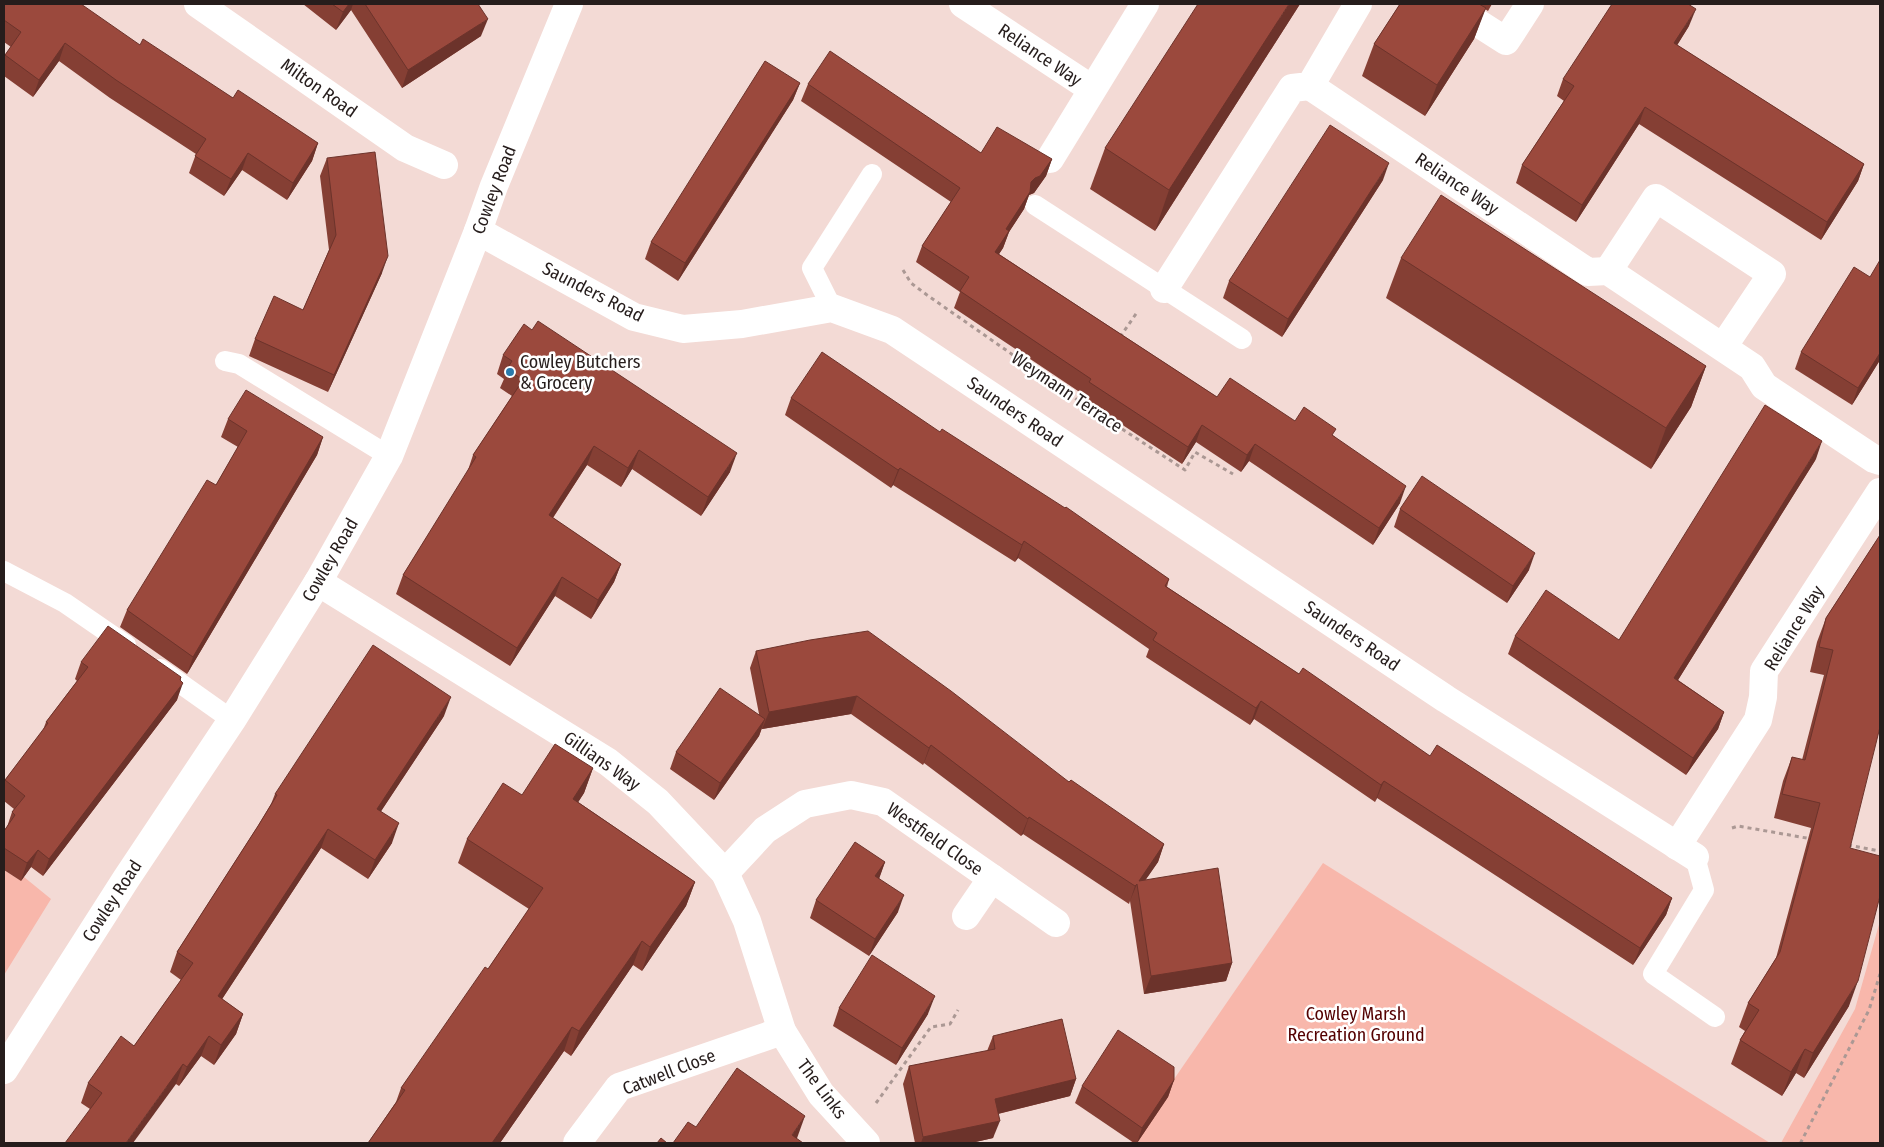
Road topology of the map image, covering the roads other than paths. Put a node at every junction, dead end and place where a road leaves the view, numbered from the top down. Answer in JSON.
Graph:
{"nodes":[{"id":1,"x":198,"y":4,"type":"edge"},
{"id":2,"x":569,"y":4,"type":"edge"},
{"id":3,"x":963,"y":4,"type":"edge"},
{"id":4,"x":1146,"y":4,"type":"edge"},
{"id":5,"x":1358,"y":4,"type":"edge"},
{"id":6,"x":1448,"y":4,"type":"edge"},
{"id":7,"x":1530,"y":4,"type":"edge"},
{"id":8,"x":1310,"y":86,"type":"junction"},
{"id":9,"x":1092,"y":89,"type":"junction"},
{"id":10,"x":1050,"y":159,"type":"edge"},
{"id":11,"x":444,"y":165,"type":"dead end"},
{"id":12,"x":872,"y":174,"type":"dead end"},
{"id":13,"x":1035,"y":205,"type":"dead end"},
{"id":14,"x":478,"y":230,"type":"junction"},
{"id":15,"x":1608,"y":271,"type":"junction"},
{"id":16,"x":1160,"y":286,"type":"junction"},
{"id":17,"x":832,"y":308,"type":"junction"},
{"id":18,"x":1242,"y":339,"type":"dead end"},
{"id":19,"x":1723,"y":347,"type":"junction"},
{"id":20,"x":225,"y":361,"type":"dead end"},
{"id":21,"x":389,"y":456,"type":"junction"},
{"id":22,"x":1880,"y":461,"type":"edge"},
{"id":23,"x":1880,"y":492,"type":"edge"},
{"id":24,"x":4,"y":571,"type":"edge"},
{"id":25,"x":318,"y":582,"type":"junction"},
{"id":26,"x":232,"y":720,"type":"junction"},
{"id":27,"x":1686,"y":852,"type":"junction"},
{"id":28,"x":725,"y":872,"type":"junction"},
{"id":29,"x":992,"y":878,"type":"junction"},
{"id":30,"x":966,"y":916,"type":"dead end"},
{"id":31,"x":1056,"y":923,"type":"dead end"},
{"id":32,"x":1715,"y":1016,"type":"dead end"},
{"id":33,"x":782,"y":1031,"type":"junction"},
{"id":34,"x":4,"y":1070,"type":"edge"},
{"id":35,"x":861,"y":1138,"type":"edge"},
{"id":36,"x":577,"y":1143,"type":"edge"}],
"edges":[{"from":1,"to":11,"type":"street","name":"Milton Road"},
{"from":2,"to":14,"type":"street","name":"Cowley Road"},
{"from":3,"to":9,"type":"street","name":"Reliance Way"},
{"from":4,"to":9,"type":"street","name":"Reliance Way"},
{"from":5,"to":8,"type":"street"},
{"from":6,"to":7,"type":"street"},
{"from":8,"to":15,"type":"street","name":"Reliance Way"},
{"from":8,"to":16,"type":"street"},
{"from":9,"to":10,"type":"street","name":"Reliance Way"},
{"from":12,"to":17,"type":"lane"},
{"from":13,"to":16,"type":"lane"},
{"from":14,"to":17,"type":"street","name":"Saunders Road"},
{"from":14,"to":21,"type":"street","name":"Cowley Road"},
{"from":15,"to":19,"type":"street","name":"Reliance Way"},
{"from":15,"to":19,"type":"street"},
{"from":16,"to":18,"type":"lane"},
{"from":17,"to":27,"type":"street","name":"Saunders Road"},
{"from":19,"to":22,"type":"street","name":"Reliance Way"},
{"from":20,"to":21,"type":"lane"},
{"from":21,"to":25,"type":"street","name":"Cowley Road"},
{"from":23,"to":27,"type":"street","name":"Reliance Way"},
{"from":24,"to":26,"type":"lane"},
{"from":25,"to":26,"type":"street","name":"Cowley Road"},
{"from":25,"to":28,"type":"street","name":"Gillians Way"},
{"from":26,"to":34,"type":"street","name":"Cowley Road"},
{"from":27,"to":32,"type":"lane"},
{"from":28,"to":29,"type":"street","name":"Westfield Close"},
{"from":28,"to":33,"type":"street","name":"Gillians Way"},
{"from":29,"to":30,"type":"street","name":"Westfield Close"},
{"from":29,"to":31,"type":"street","name":"Westfield Close"},
{"from":33,"to":35,"type":"street","name":"The Links"},
{"from":33,"to":36,"type":"street","name":"Catwell Close"}]}
